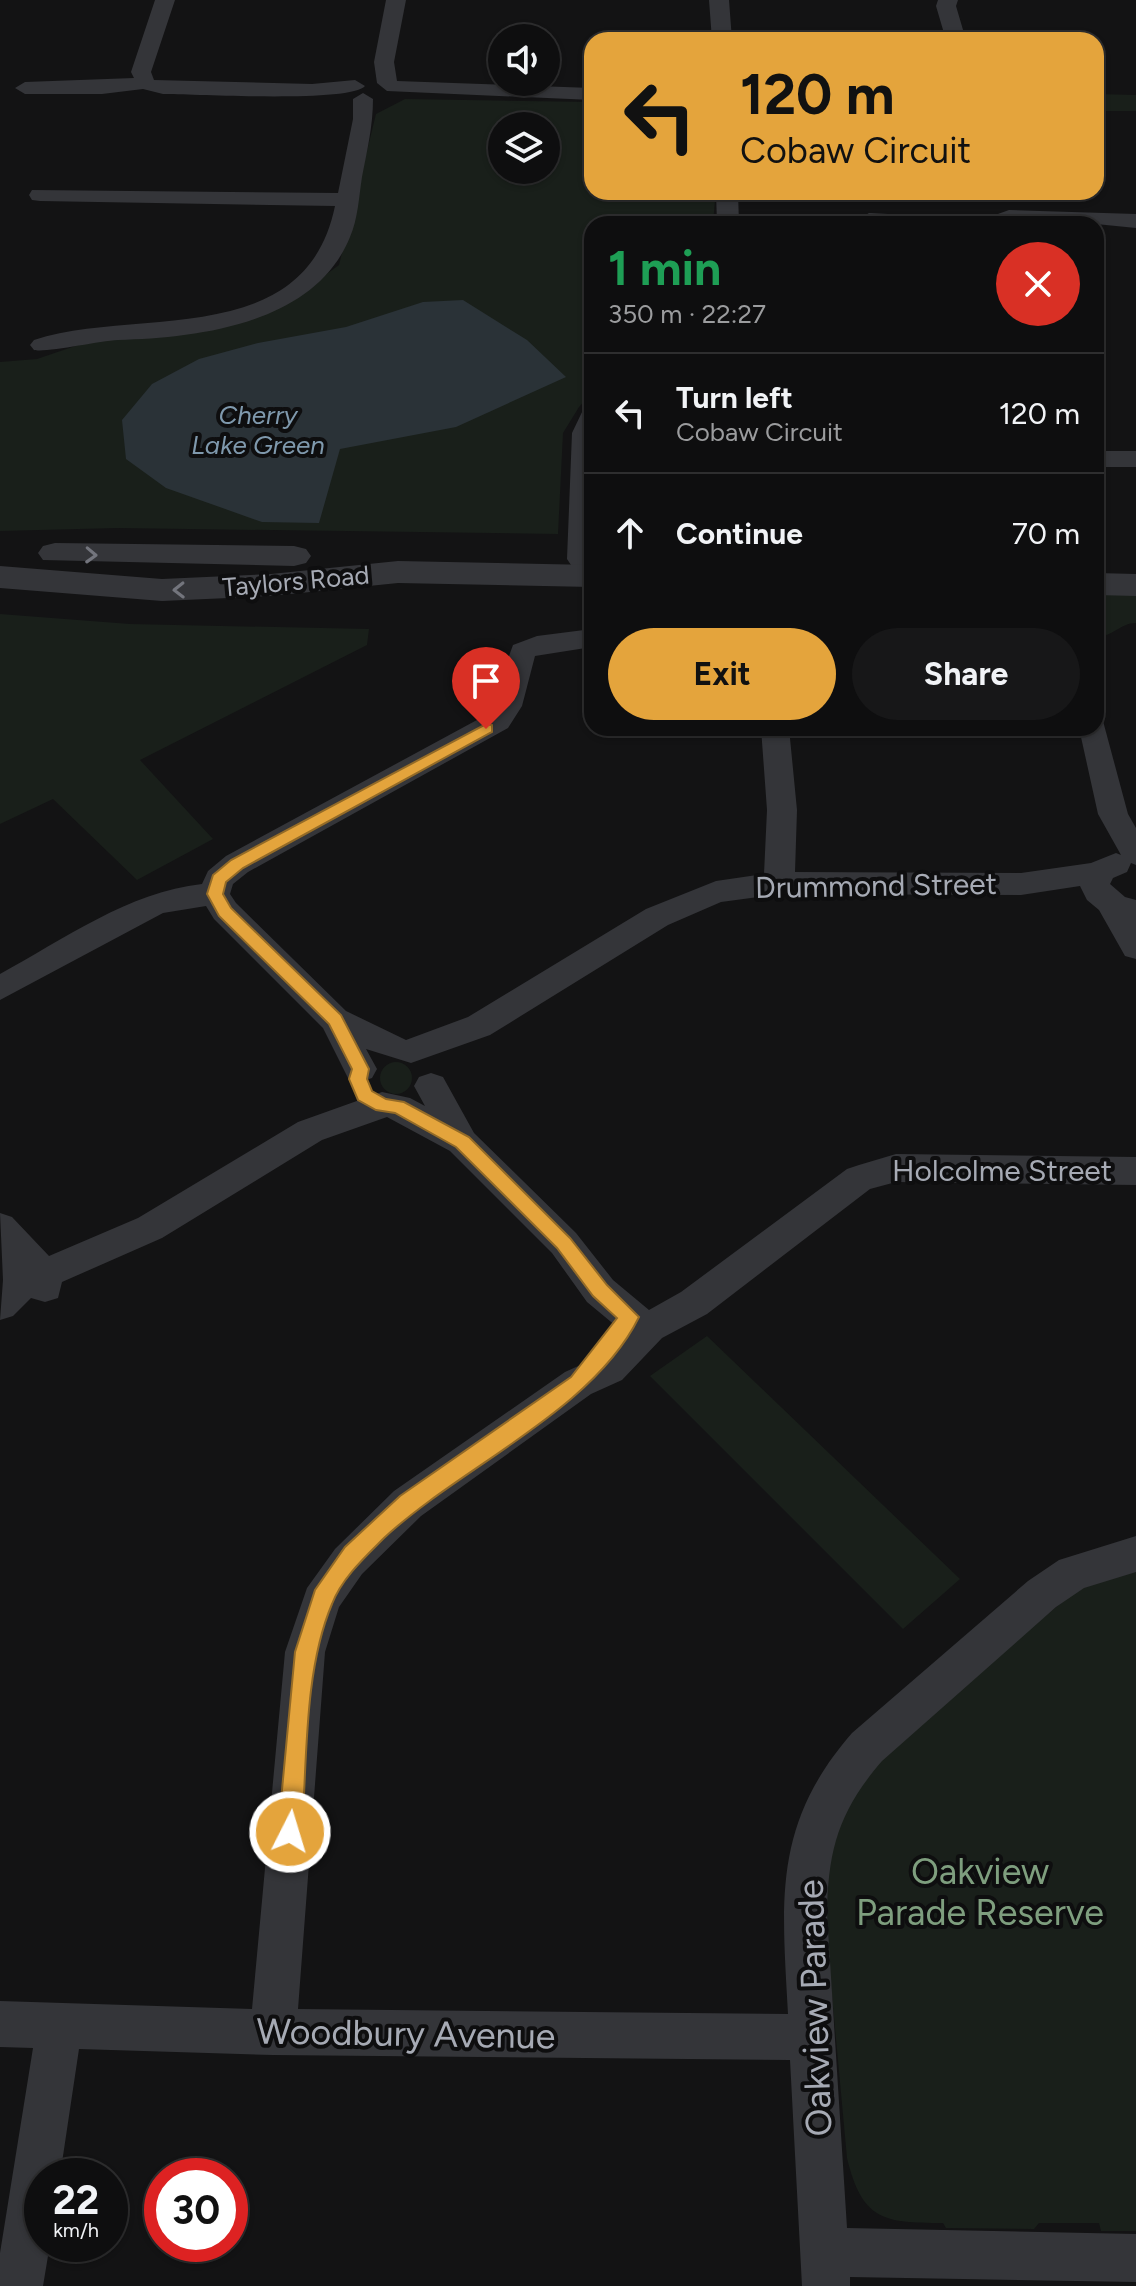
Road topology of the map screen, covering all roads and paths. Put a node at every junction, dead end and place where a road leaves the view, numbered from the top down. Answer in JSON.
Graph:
{"nodes":[{"id":1,"x":165,"y":0,"type":"edge"},
{"id":2,"x":396,"y":0,"type":"edge"},
{"id":3,"x":719,"y":0,"type":"edge"},
{"id":4,"x":953,"y":6,"type":"edge"},
{"id":5,"x":721,"y":32,"type":"edge"},
{"id":6,"x":955,"y":32,"type":"edge"},
{"id":7,"x":144,"y":83,"type":"junction"},
{"id":8,"x":25,"y":88,"type":"dead end"},
{"id":9,"x":374,"y":91,"type":"junction"},
{"id":10,"x":584,"y":94,"type":"edge"},
{"id":11,"x":40,"y":195,"type":"dead end"},
{"id":12,"x":347,"y":200,"type":"junction"},
{"id":13,"x":1104,"y":221,"type":"edge"},
{"id":14,"x":1136,"y":221,"type":"edge"},
{"id":15,"x":42,"y":345,"type":"dead end"},
{"id":16,"x":1104,"y":459,"type":"edge"},
{"id":17,"x":1136,"y":459,"type":"edge"},
{"id":18,"x":0,"y":547,"type":"edge"},
{"id":19,"x":584,"y":565,"type":"edge"},
{"id":20,"x":584,"y":565,"type":"edge"},
{"id":21,"x":1104,"y":567,"type":"edge"},
{"id":22,"x":1136,"y":568,"type":"edge"},
{"id":23,"x":0,"y":577,"type":"edge"},
{"id":24,"x":1104,"y":584,"type":"edge"},
{"id":25,"x":1136,"y":585,"type":"edge"},
{"id":26,"x":584,"y":639,"type":"edge"},
{"id":27,"x":776,"y":736,"type":"edge"},
{"id":28,"x":1095,"y":736,"type":"edge"},
{"id":29,"x":1113,"y":814,"type":"junction"},
{"id":30,"x":1136,"y":854,"type":"edge"},
{"id":31,"x":788,"y":883,"type":"junction"},
{"id":32,"x":1115,"y":886,"type":"edge"},
{"id":33,"x":215,"y":894,"type":"junction"},
{"id":34,"x":1136,"y":948,"type":"edge"},
{"id":35,"x":0,"y":988,"type":"edge"},
{"id":36,"x":335,"y":1020,"type":"junction"},
{"id":37,"x":479,"y":1026,"type":"junction"},
{"id":38,"x":404,"y":1050,"type":"junction"},
{"id":39,"x":359,"y":1074,"type":"junction"},
{"id":40,"x":432,"y":1082,"type":"junction"},
{"id":41,"x":390,"y":1106,"type":"junction"},
{"id":42,"x":310,"y":1131,"type":"junction"},
{"id":43,"x":462,"y":1142,"type":"junction"},
{"id":44,"x":1136,"y":1171,"type":"edge"},
{"id":45,"x":0,"y":1227,"type":"edge"},
{"id":46,"x":0,"y":1250,"type":"edge"},
{"id":47,"x":28,"y":1287,"type":"edge"},
{"id":48,"x":640,"y":1317,"type":"junction"},
{"id":49,"x":0,"y":1326,"type":"edge"},
{"id":50,"x":1136,"y":1554,"type":"edge"},
{"id":51,"x":0,"y":2024,"type":"edge"},
{"id":52,"x":60,"y":2024,"type":"junction"},
{"id":53,"x":273,"y":2032,"type":"junction"},
{"id":54,"x":813,"y":2037,"type":"junction"},
{"id":55,"x":1136,"y":2258,"type":"edge"},
{"id":56,"x":825,"y":2269,"type":"edge"},
{"id":57,"x":19,"y":2286,"type":"edge"}],
"edges":[{"from":1,"to":7,"type":"street"},
{"from":2,"to":9,"type":"street"},
{"from":3,"to":5,"type":"street"},
{"from":4,"to":6,"type":"street"},
{"from":7,"to":8,"type":"street"},
{"from":7,"to":9,"type":"street"},
{"from":9,"to":10,"type":"street"},
{"from":9,"to":12,"type":"street"},
{"from":11,"to":12,"type":"street"},
{"from":12,"to":15,"type":"street"},
{"from":13,"to":14,"type":"street"},
{"from":16,"to":17,"type":"street"},
{"from":18,"to":19,"type":"street","name":"Taylors Road","one_way":true},
{"from":20,"to":23,"type":"street","name":"Taylors Road","one_way":true},
{"from":21,"to":22,"type":"street"},
{"from":24,"to":25,"type":"street"},
{"from":26,"to":33,"type":"street"},
{"from":27,"to":31,"type":"street"},
{"from":28,"to":29,"type":"street"},
{"from":29,"to":30,"type":"street"},
{"from":29,"to":32,"type":"street"},
{"from":31,"to":32,"type":"street","name":"Drummond Street"},
{"from":31,"to":37,"type":"street","name":"Drummond Street"},
{"from":32,"to":34,"type":"street"},
{"from":33,"to":35,"type":"street"},
{"from":33,"to":36,"type":"street"},
{"from":36,"to":38,"type":"street"},
{"from":36,"to":39,"type":"street"},
{"from":37,"to":38,"type":"street","name":"Drummond Street"},
{"from":37,"to":40,"type":"street","name":"Drummond Street"},
{"from":38,"to":39,"type":"street"},
{"from":38,"to":40,"type":"street"},
{"from":39,"to":41,"type":"street"},
{"from":39,"to":42,"type":"street"},
{"from":40,"to":41,"type":"street"},
{"from":40,"to":43,"type":"street"},
{"from":41,"to":42,"type":"street"},
{"from":41,"to":43,"type":"street"},
{"from":42,"to":47,"type":"street"},
{"from":43,"to":48,"type":"street"},
{"from":44,"to":48,"type":"street","name":"Holcolme Street"},
{"from":45,"to":47,"type":"street"},
{"from":46,"to":47,"type":"street"},
{"from":47,"to":49,"type":"street"},
{"from":48,"to":53,"type":"street","name":"Holcolme Street"},
{"from":50,"to":54,"type":"street","name":"Oakview Parade"},
{"from":51,"to":52,"type":"street","name":"Woodbury Avenue"},
{"from":52,"to":53,"type":"street","name":"Woodbury Avenue"},
{"from":52,"to":57,"type":"street"},
{"from":53,"to":54,"type":"street","name":"Woodbury Avenue"},
{"from":54,"to":56,"type":"street","name":"Oakview Parade"},
{"from":55,"to":56,"type":"street"}]}
